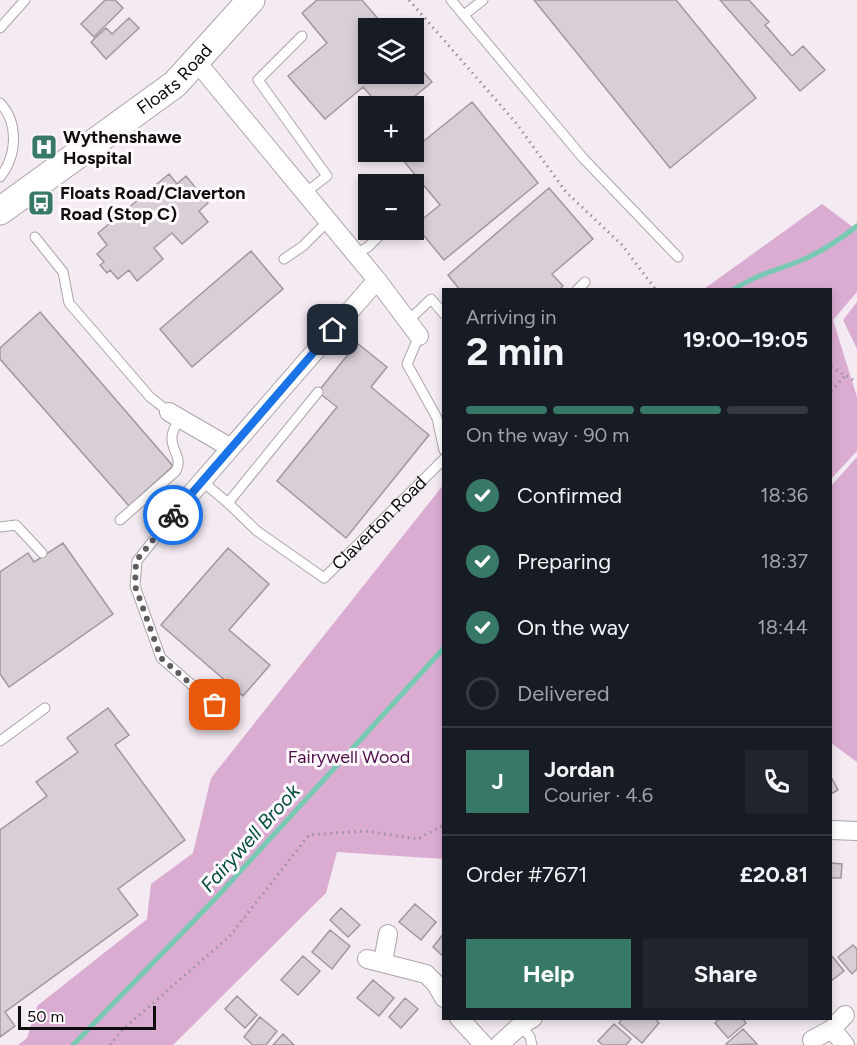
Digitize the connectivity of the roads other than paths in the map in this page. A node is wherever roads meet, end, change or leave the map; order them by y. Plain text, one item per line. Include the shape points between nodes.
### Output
1 (25, 0) edge
2 (251, 0) edge
3 (452, 0) edge
4 (483, 0) edge
5 (464, 15) junction
6 (0, 28) edge
7 (302, 36) dead end
8 (196, 61) junction
9 (0, 103) edge
10 (0, 177) edge
11 (305, 193) junction
12 (0, 211) edge
13 (328, 221) junction
14 (35, 237) dead end
15 (376, 240) edge
16 (355, 254) junction
17 (678, 257) dead end
18 (284, 259) dead end
19 (377, 280) junction
20 (585, 282) dead end
21 (578, 288) edge
22 (442, 312) edge
23 (408, 321) junction
24 (419, 336) joint
25 (318, 392) dead end
26 (175, 415) junction
27 (442, 441) edge
28 (231, 448) junction
29 (442, 461) edge
30 (202, 481) junction
31 (183, 503) joint
32 (228, 503) junction
33 (120, 520) dead end
34 (0, 526) edge
35 (42, 553) dead end
36 (215, 705) dead end
37 (45, 708) dead end
38 (0, 741) edge
39 (832, 830) edge
40 (857, 831) edge
41 (388, 934) dead end
42 (442, 994) edge
43 (845, 1015) dead end
44 (461, 1020) edge
45 (527, 1022) edge
46 (832, 1029) junction
47 (812, 1040) dead end
48 (484, 1045) edge
49 (499, 1045) edge
50 (532, 1045) edge
51 (845, 1045) edge

1 - 6 lane
2 - 8 street, Floats Road
3 - 5 lane
4 - 5 lane
5 - 17 lane via 583,158
7 - 11 lane via 258,80 327,176
8 - 11 street
8 - 12 street, Floats Road via 176,84
9 - 10 lane via 7,110 15,134 10,160
11 - 13 street
13 - 16 street
13 - 18 lane
14 - 26 lane via 63,272 69,303 150,397
15 - 16 lane
16 - 19 street
19 - 23 street
19 - 28 street
20 - 21 lane
22 - 23 lane via 431,299
23 - 24 street
24 - 27 lane via 407,364 437,418
25 - 32 lane
26 - 28 street
26 - 33 lane via 171,440 179,460 176,471
28 - 30 street
29 - 32 lane, Claverton Road via 324,578 256,531
30 - 31 street
30 - 32 lane
31 - 36 lane via 136,561 135,586 161,658
34 - 35 lane via 16,525
37 - 38 lane
39 - 40 street
41 - 42 street via 375,960 426,974
43 - 46 street
44 - 48 street
45 - 49 street
45 - 50 lane
46 - 47 street
46 - 51 street

